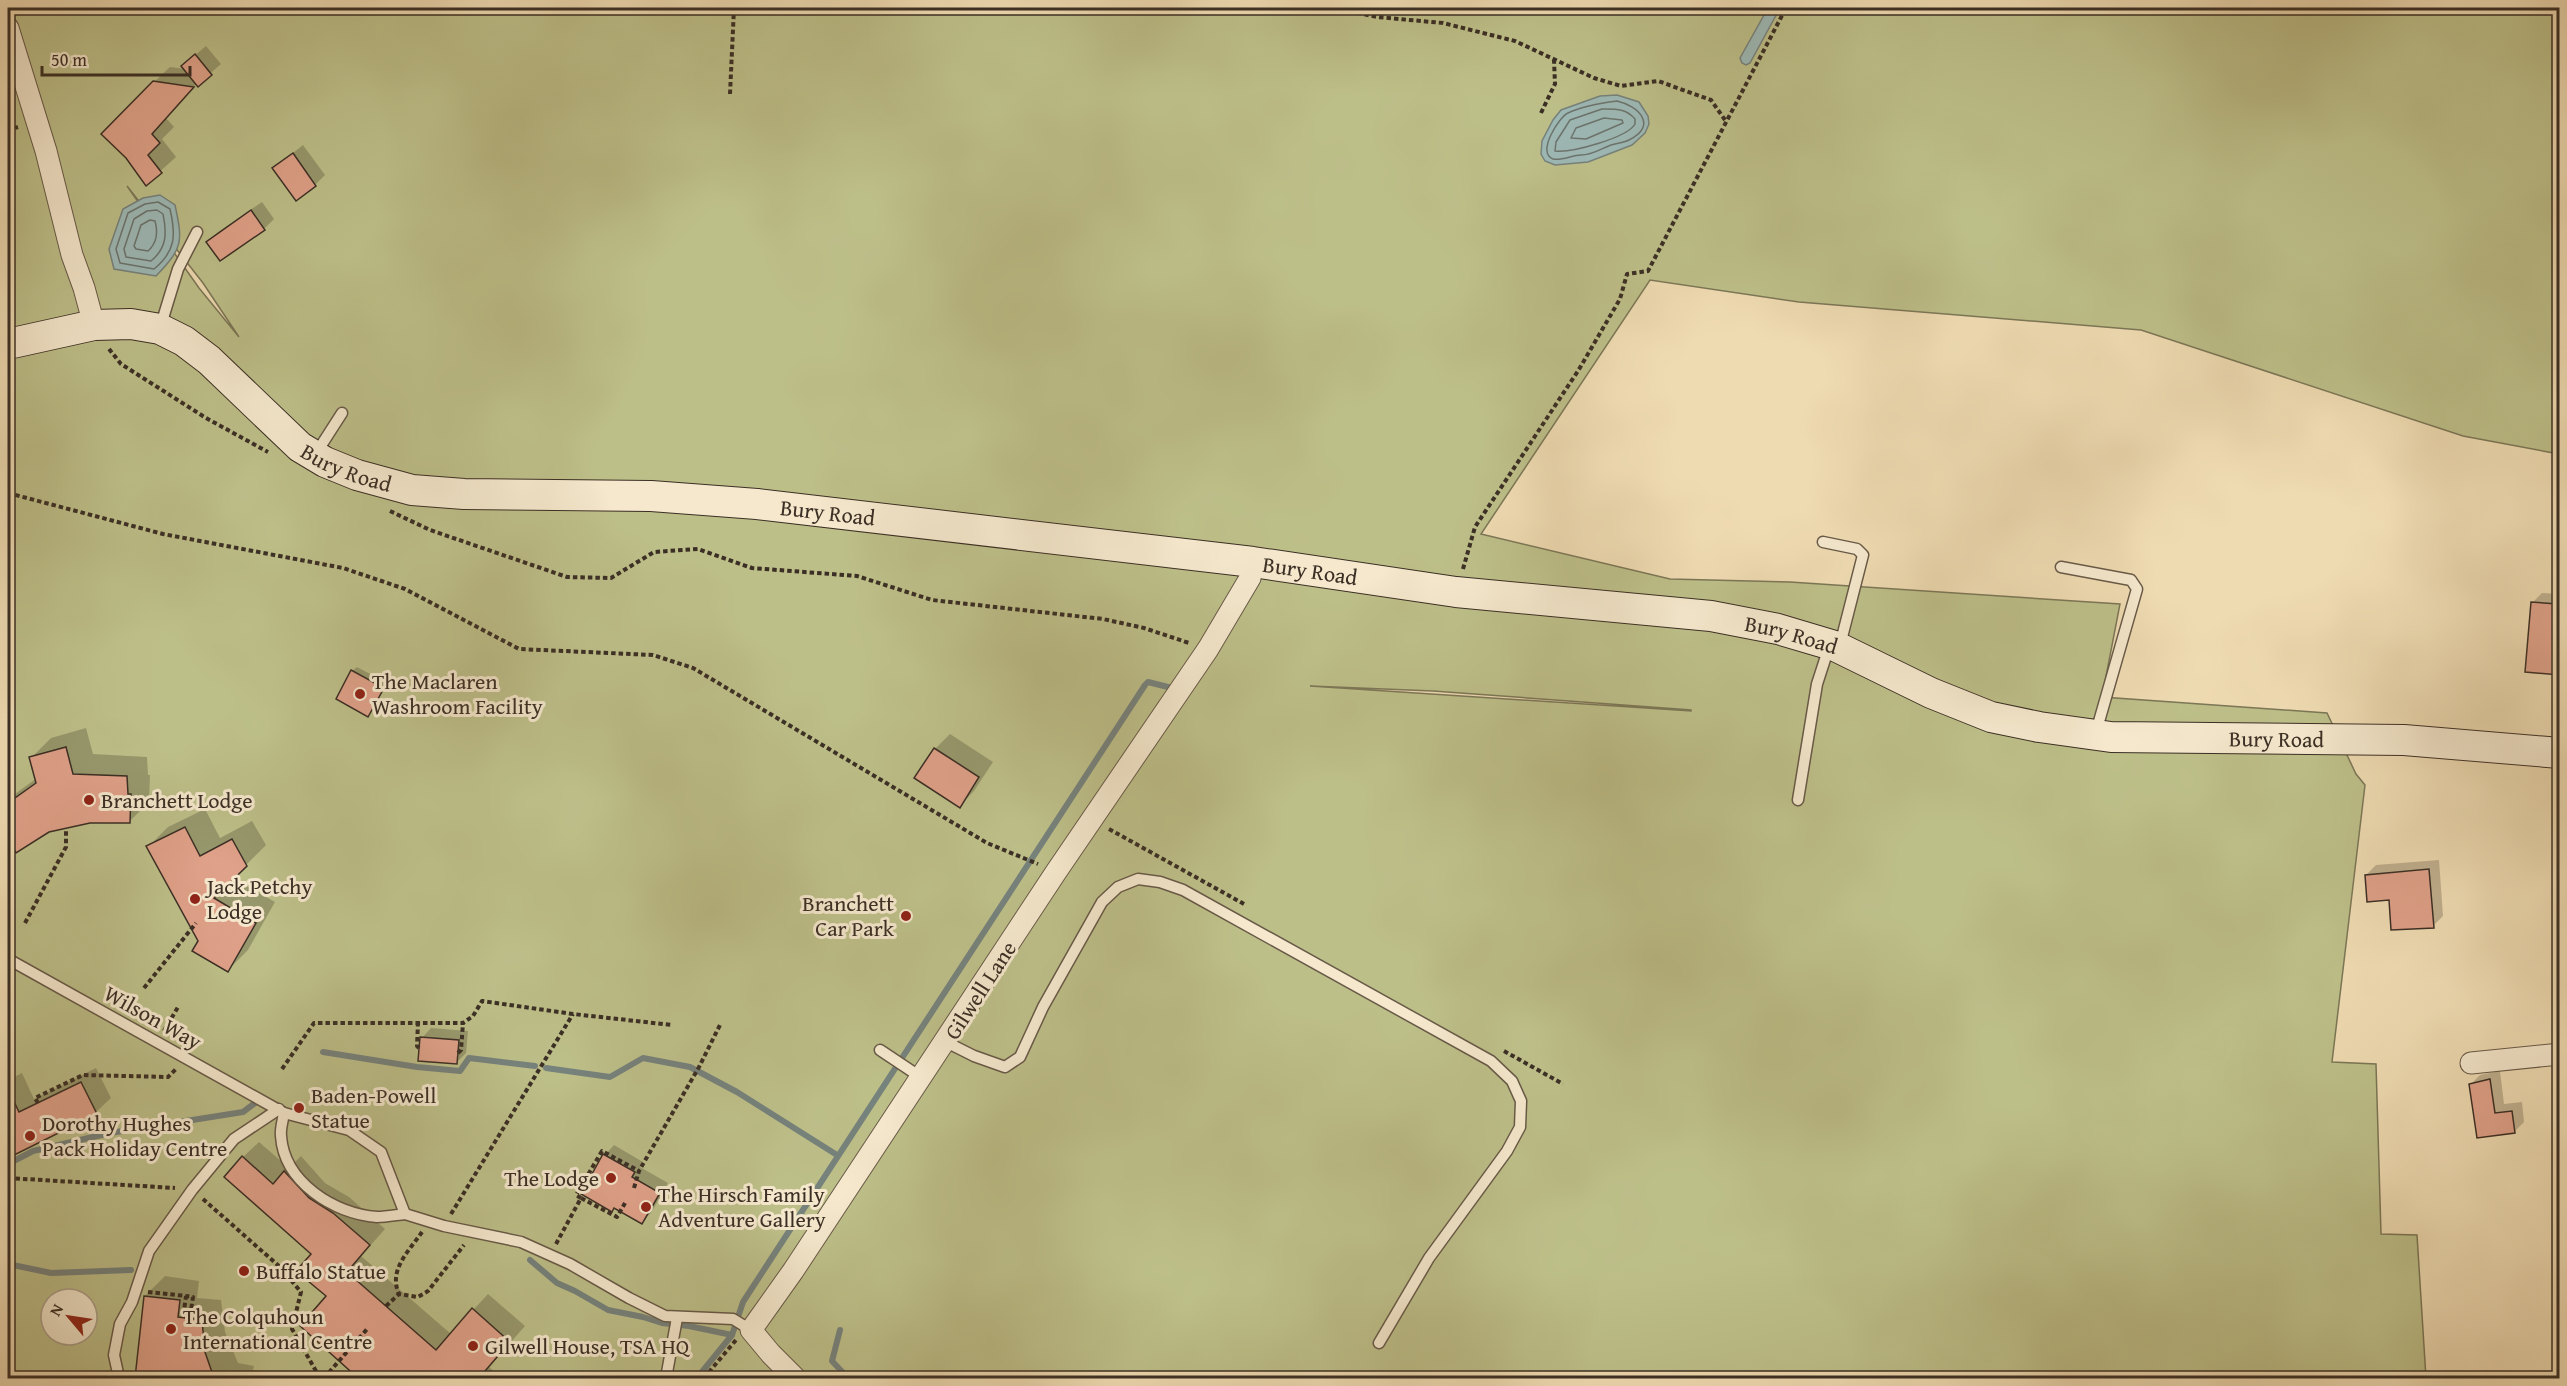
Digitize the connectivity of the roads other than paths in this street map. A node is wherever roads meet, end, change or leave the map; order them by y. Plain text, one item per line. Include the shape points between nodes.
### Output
1 (8, 28) edge
2 (197, 232) dead end
3 (94, 325) junction
4 (160, 329) junction
5 (8, 344) edge
6 (342, 413) dead end
7 (315, 456) junction
8 (1822, 542) dead end
9 (1253, 562) junction
10 (2061, 567) dead end
11 (1835, 646) junction
12 (2095, 735) junction
13 (2559, 753) edge
14 (1798, 800) dead end
15 (8, 959) edge
16 (946, 1042) junction
17 (880, 1050) dead end
18 (2559, 1054) edge
19 (2470, 1063) dead end
20 (922, 1078) junction
21 (282, 1111) junction
22 (405, 1214) junction
23 (677, 1324) junction
24 (751, 1330) junction
25 (1379, 1343) dead end
26 (119, 1378) edge
27 (666, 1378) edge
28 (795, 1378) edge

1 - 3 street
2 - 4 lane via 178,269
3 - 4 street, Bury Road via 131,324
3 - 5 street, Bury Road
4 - 7 street, Bury Road via 209,360 281,431
6 - 7 lane
7 - 9 street, Bury Road via 389,485 435,493 651,496 757,504
8 - 11 lane via 1857,549 1863,555
9 - 11 street, Bury Road via 1456,592 1711,616 1778,629
9 - 16 street, Gilwell Lane via 1250,578 1208,649
10 - 12 lane via 2131,580 2137,589
11 - 12 street, Bury Road via 1931,693 1991,717
11 - 14 lane via 1817,684
12 - 13 street, Bury Road via 2404,740
15 - 21 lane, Wilson Way
16 - 20 street, Gilwell Lane
16 - 25 lane via 1005,1067 1020,1057 1043,1007 1102,902 1118,887 1138,879 1183,890 1491,1061 1512,1081 1521,1101 1520,1127 1507,1151 1429,1258
17 - 20 lane
18 - 19 street
20 - 24 street, Gilwell Lane
21 - 22 lane, Wilson Way via 349,1130 381,1152
21 - 22 lane via 280,1135 287,1161 302,1184 327,1201 353,1211 377,1217
21 - 26 lane via 234,1139 149,1251 136,1292 120,1324 114,1355
22 - 23 lane via 521,1242 570,1264
23 - 24 lane via 733,1319
23 - 27 lane
24 - 28 street

